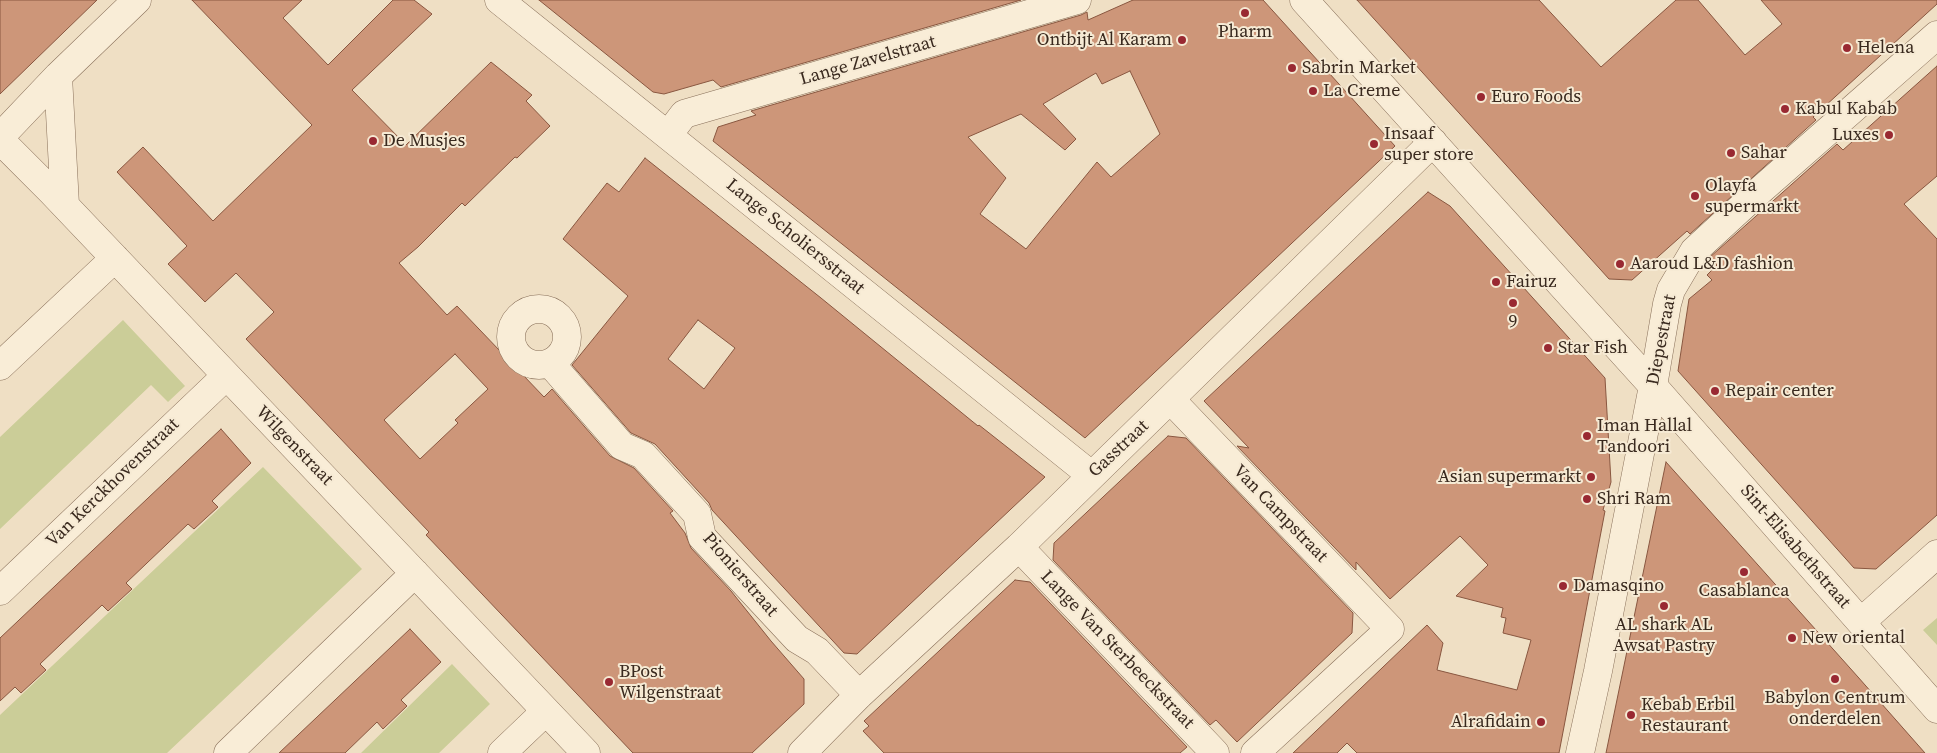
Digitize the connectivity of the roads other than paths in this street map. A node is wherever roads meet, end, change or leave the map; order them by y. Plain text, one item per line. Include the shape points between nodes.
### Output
1 (138, 0) edge
2 (499, 0) edge
3 (1077, 0) edge
4 (1304, 0) edge
5 (1937, 35) edge
6 (58, 76) junction
7 (668, 135) junction
8 (0, 138) edge
9 (1433, 142) junction
10 (65, 205) junction
11 (115, 258) junction
12 (550, 363) dead end
13 (0, 366) edge
14 (226, 376) junction
15 (1653, 386) junction
16 (1171, 400) junction
17 (1091, 475) junction
18 (1019, 547) junction
19 (1937, 554) edge
20 (415, 573) junction
21 (0, 591) edge
22 (1861, 622) junction
23 (859, 696) junction
24 (1937, 709) edge
25 (546, 711) junction
26 (228, 753) edge
27 (502, 753) edge
28 (586, 753) edge
29 (802, 753) edge
30 (1215, 753) edge
31 (1255, 753) edge
32 (1580, 753) edge

1 - 6 street, Wilgenstraat
2 - 7 street, Lange Scholiersstraat
3 - 7 street, Lange Zavelstraat via 684,114
4 - 9 street, Sint-Elisabethstraat
5 - 15 street, Diepestraat via 1694,251 1671,290
6 - 8 street, Wilgenstraat
6 - 10 street
7 - 17 street, Lange Scholiersstraat
8 - 10 street, Wilgenstraat
9 - 15 street, Sint-Elisabethstraat
9 - 16 street, Gasstraat
10 - 11 street, Wilgenstraat
11 - 13 street
11 - 14 street, Wilgenstraat
12 - 23 street, Pionierstraat via 622,446 643,455 697,514 702,537 776,617 797,639 817,651
14 - 20 street, Wilgenstraat
14 - 21 street, Van Kerckhovenstraat
15 - 22 street, Sint-Elisabethstraat
15 - 32 street, Diepestraat
16 - 17 street, Gasstraat
16 - 31 street, Van Campstraat via 1390,629
17 - 18 street, Gasstraat
18 - 23 street, Gasstraat
18 - 30 street, Lange Van Sterbeeckstraat
19 - 22 street
20 - 25 street, Wilgenstraat
20 - 26 street
22 - 24 street, Sint-Elisabethstraat
23 - 29 street, Gasstraat
25 - 27 street
25 - 28 street, Wilgenstraat

